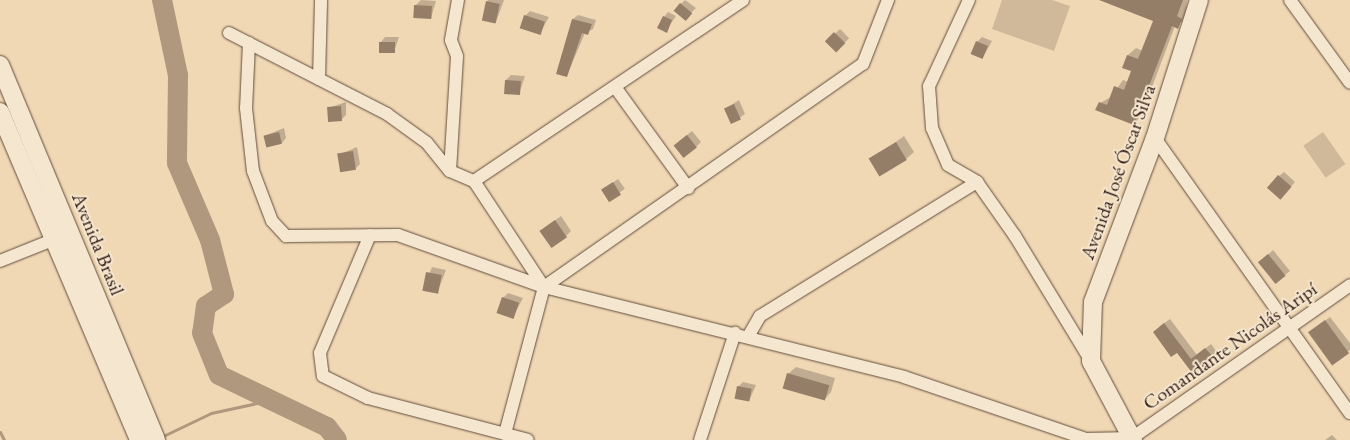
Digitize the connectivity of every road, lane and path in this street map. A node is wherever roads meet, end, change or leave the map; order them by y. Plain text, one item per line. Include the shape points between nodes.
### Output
1 (320, 0) edge
2 (458, 0) edge
3 (743, 0) edge
4 (888, 0) edge
5 (969, 0) edge
6 (1199, 0) edge
7 (1290, 0) edge
8 (230, 33) dead end
9 (249, 43) junction
10 (0, 65) edge
11 (1346, 67) edge
12 (319, 79) junction
13 (1350, 83) edge
14 (615, 87) junction
15 (0, 112) edge
16 (1155, 138) junction
17 (450, 171) junction
18 (474, 181) junction
19 (977, 182) junction
20 (688, 188) junction
21 (70, 232) junction
22 (370, 234) junction
23 (54, 239) junction
24 (0, 261) edge
25 (1350, 285) edge
26 (544, 287) junction
27 (1289, 325) junction
28 (736, 333) junction
29 (749, 335) junction
30 (1090, 361) junction
31 (1350, 413) edge
32 (505, 434) junction
33 (147, 438) edge
34 (1131, 439) edge
35 (528, 440) edge
36 (700, 440) edge

1 - 12 street
2 - 17 street via 451,40 457,56
3 - 14 street
4 - 20 street via 862,64
5 - 19 street via 929,86 928,108 948,165
6 - 16 main road, Avenida José Óscar Silva
7 - 11 street
8 - 9 street
9 - 12 street
9 - 22 street via 246,108 253,172 272,221 286,236
10 - 21 main road, Avenida Brasil
11 - 13 street
12 - 17 street via 387,114 427,143
14 - 18 street
14 - 20 street
15 - 23 main road, Avenida Brasil
16 - 27 street
16 - 30 main road, Avenida José Óscar Silva via 1092,302
17 - 18 street
18 - 26 street
19 - 29 street via 760,316
19 - 30 street
20 - 26 street
21 - 23 street
21 - 33 main road, Avenida Brasil
22 - 26 street via 398,235
22 - 32 street via 320,353 323,376 368,398
23 - 24 street
23 - 33 main road, Avenida Brasil
25 - 27 street, Comandante Nicolás Aripí
26 - 28 street
26 - 32 street
27 - 31 street
27 - 34 street, Comandante Nicolás Aripí
28 - 29 street
28 - 36 street
29 - 34 street via 904,377 1086,439
30 - 34 main road
32 - 35 street

